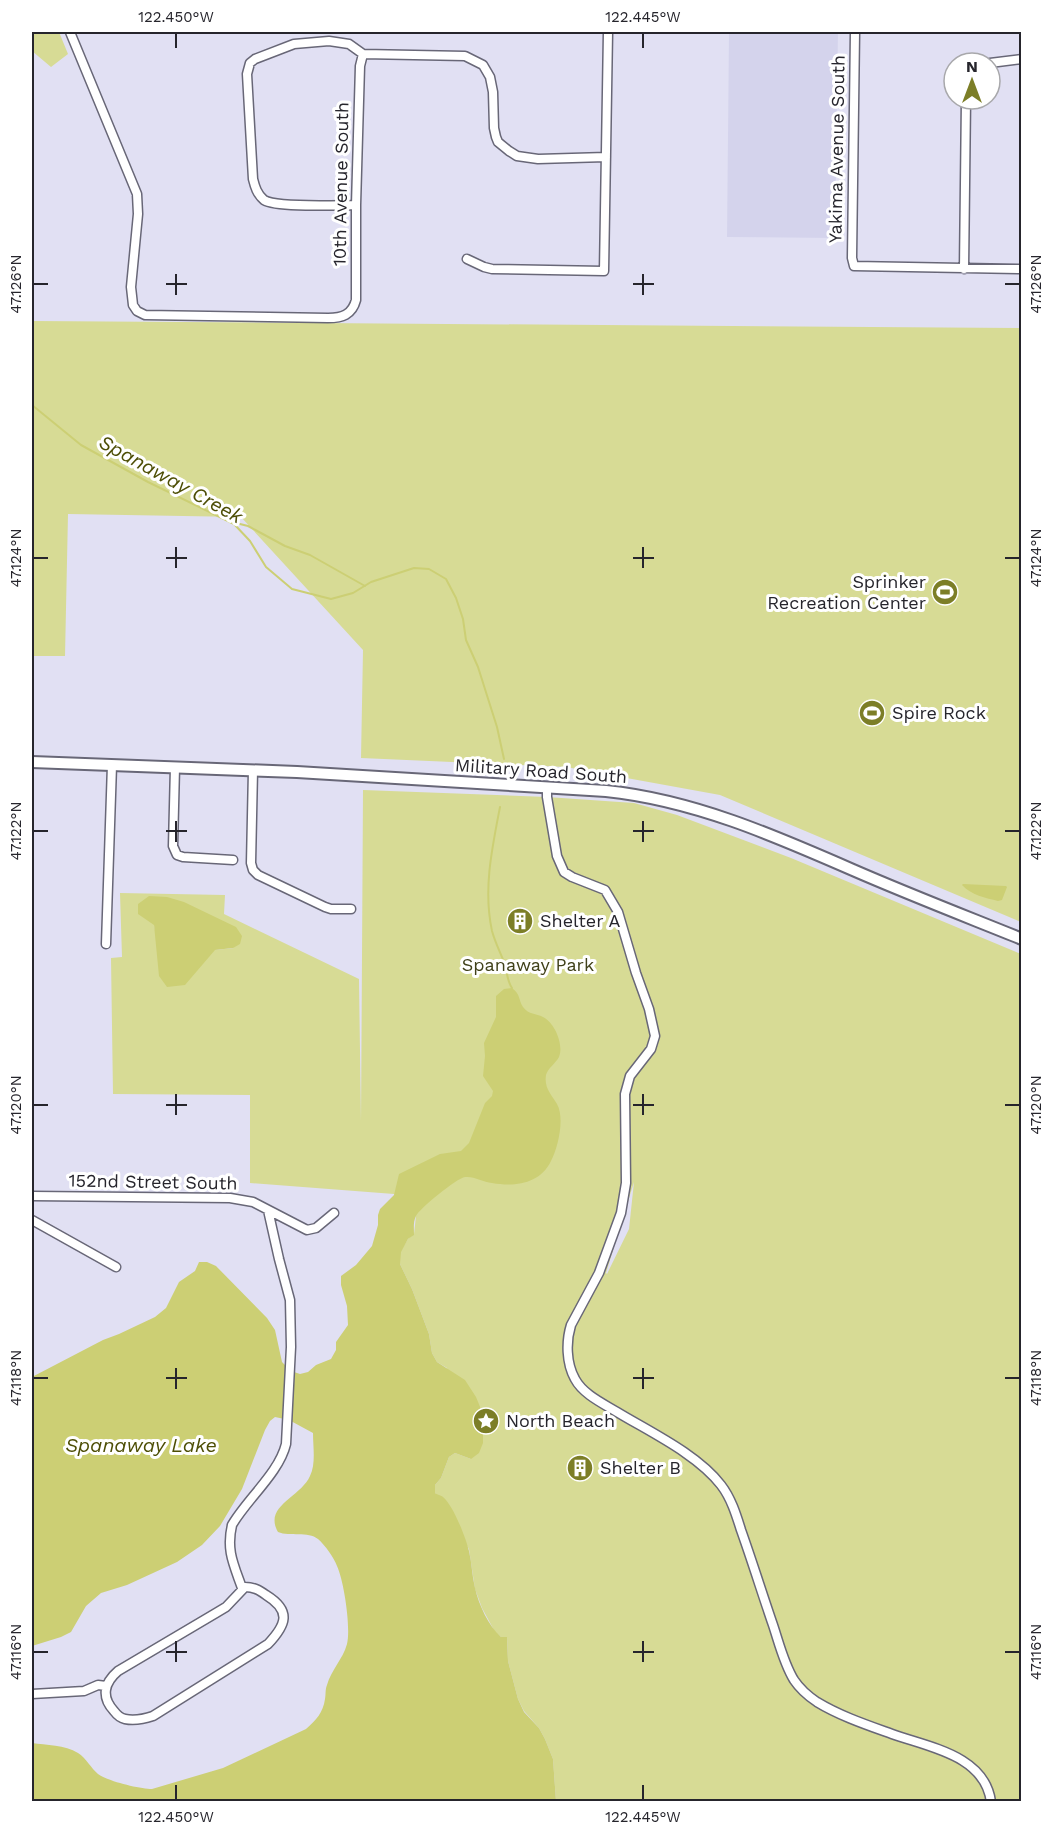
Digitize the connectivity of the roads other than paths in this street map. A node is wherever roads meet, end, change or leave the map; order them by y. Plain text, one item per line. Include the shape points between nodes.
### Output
1 (70, 32) edge
2 (608, 32) edge
3 (855, 32) edge
4 (363, 54) junction
5 (1022, 59) edge
6 (1002, 62) edge
7 (966, 111) edge
8 (606, 157) junction
9 (356, 206) junction
10 (467, 259) dead end
11 (964, 269) junction
12 (1022, 269) edge
13 (32, 762) edge
14 (112, 765) junction
15 (175, 767) junction
16 (253, 770) junction
17 (547, 788) junction
18 (233, 860) dead end
19 (351, 909) dead end
20 (1022, 939) edge
21 (106, 944) dead end
22 (32, 1196) edge
23 (268, 1210) junction
24 (334, 1213) dead end
25 (32, 1220) edge
26 (116, 1267) dead end
27 (242, 1588) junction
28 (106, 1686) junction
29 (32, 1694) edge
30 (991, 1802) edge

1 - 9 street, 10th Avenue South via 137,194 131,287 137,311 145,315 238,318 342,317 356,300
2 - 8 street
3 - 11 street, Yakima Avenue South via 854,266
4 - 8 street via 471,58 483,65 490,77 496,136 509,152 537,159
4 - 9 street, 10th Avenue South
4 - 9 street via 337,41 305,42 255,58 248,74 253,179 260,195 279,204
5 - 6 street
7 - 11 street
8 - 10 street via 604,271 492,269
11 - 12 street
13 - 14 main road, Military Road South
14 - 15 main road, Military Road South
14 - 21 street
15 - 16 main road, Military Road South
15 - 18 street via 172,846 177,855
16 - 17 main road, Military Road South
16 - 19 street via 253,870 325,907
17 - 20 main road, Military Road South via 624,793 693,807
17 - 30 street via 559,862 567,875 605,891 612,900 655,1036 651,1049 630,1076 625,1094 627,1183 621,1213 598,1273 569,1332 568,1353 574,1378 590,1396 702,1466 722,1486 734,1510 788,1667 806,1694 841,1714 959,1759 982,1778
22 - 23 street, 152nd Street South via 230,1198 253,1202
23 - 24 street, 152nd Street South via 307,1230 316,1228
23 - 27 street via 290,1300 286,1444 282,1456 232,1525 230,1554
25 - 26 street
27 - 28 street via 226,1607 118,1671
27 - 28 street via 256,1588 277,1601 283,1610 281,1628 268,1644 143,1719 125,1719 115,1713 106,1701
28 - 29 street

